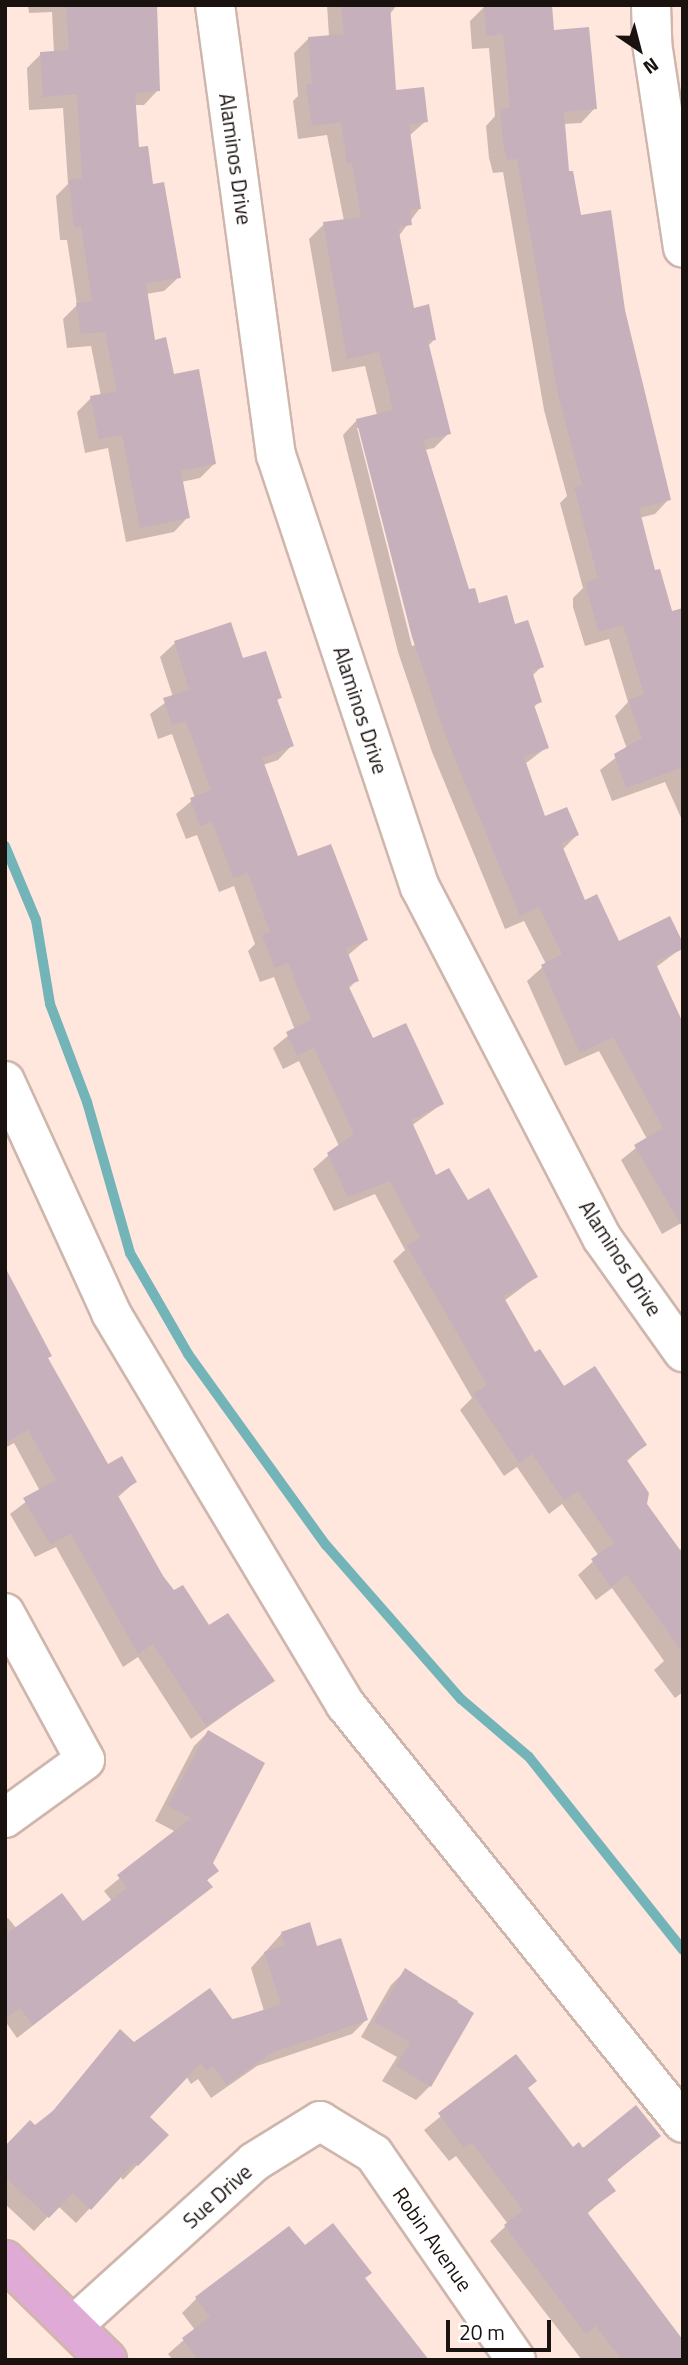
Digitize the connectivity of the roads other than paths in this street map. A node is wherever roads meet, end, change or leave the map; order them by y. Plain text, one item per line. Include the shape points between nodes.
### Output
1 (215, 5) edge
2 (651, 5) edge
3 (683, 248) edge
4 (5, 1081) edge
5 (683, 1352) edge
6 (5, 1612) edge
7 (5, 1818) edge
8 (683, 2123) edge
9 (374, 2154) joint
10 (5, 2260) edge
11 (75, 2325) junction
12 (107, 2360) edge
13 (516, 2360) edge

1 - 5 street, Alaminos Drive via 276,454 420,887 602,1238
2 - 3 street via 652,43
4 - 8 street via 111,1313 345,1704 475,1871
6 - 7 street via 85,1760
9 - 11 street, Sue Drive via 320,2121 254,2162
9 - 13 street, Robin Avenue
10 - 11 main road
11 - 12 main road

